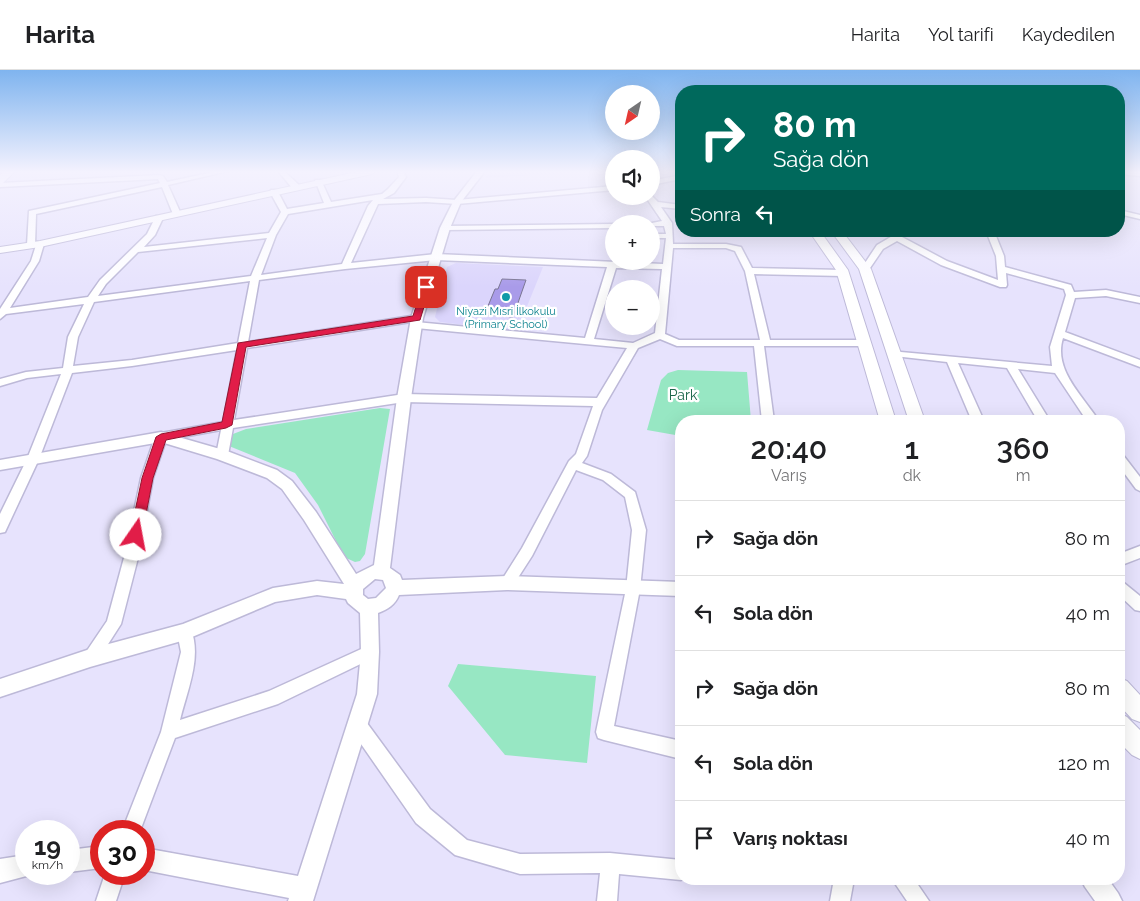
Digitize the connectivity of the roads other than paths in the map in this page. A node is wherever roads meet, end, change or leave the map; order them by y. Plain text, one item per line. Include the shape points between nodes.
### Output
1 (44, 210) edge
2 (175, 210) edge
3 (196, 210) edge
4 (298, 210) edge
5 (370, 210) edge
6 (453, 210) edge
7 (659, 210) edge
8 (284, 212) joint
9 (1125, 213) edge
10 (177, 214) junction
11 (1140, 217) edge
12 (159, 218) junction
13 (660, 223) edge
14 (668, 223) junction
15 (605, 226) edge
16 (445, 228) junction
17 (272, 235) junction
18 (818, 237) edge
19 (841, 237) edge
20 (992, 237) edge
21 (660, 238) edge
22 (898, 238) joint
23 (670, 241) junction
24 (36, 244) junction
25 (0, 250) edge
26 (136, 250) junction
27 (436, 257) junction
28 (605, 264) edge
29 (345, 266) junction
30 (660, 267) edge
31 (667, 267) junction
32 (865, 269) junction
33 (1002, 269) junction
34 (616, 270) edge
35 (749, 271) junction
36 (843, 274) junction
37 (255, 278) junction
38 (1071, 295) junction
39 (91, 300) junction
40 (1140, 300) edge
41 (1, 313) edge
42 (416, 321) junction
43 (1060, 333) junction
44 (660, 335) junction
45 (588, 343) junction
46 (762, 343) junction
47 (864, 344) junction
48 (241, 345) junction
49 (634, 346) junction
50 (894, 354) junction
51 (951, 359) junction
52 (1140, 364) edge
53 (1010, 365) junction
54 (1058, 370) junction
55 (67, 372) junction
56 (0, 384) edge
57 (404, 398) junction
58 (600, 402) junction
59 (768, 415) edge
60 (886, 415) edge
61 (915, 415) edge
62 (975, 415) edge
63 (1040, 415) edge
64 (1089, 415) edge
65 (226, 425) junction
66 (161, 437) junction
67 (222, 455) junction
68 (33, 459) junction
69 (573, 464) junction
70 (0, 465) edge
71 (1125, 466) edge
72 (1140, 486) edge
73 (0, 528) edge
74 (1140, 552) edge
75 (1125, 558) edge
76 (381, 572) junction
77 (507, 583) junction
78 (395, 588) junction
79 (632, 589) junction
80 (675, 589) edge
81 (354, 590) junction
82 (1125, 591) edge
83 (1140, 605) edge
84 (369, 607) junction
85 (185, 632) junction
86 (370, 652) junction
87 (90, 658) junction
88 (0, 688) edge
89 (1125, 695) edge
90 (1140, 710) edge
91 (358, 725) junction
92 (169, 732) junction
93 (675, 749) edge
94 (135, 820) edge
95 (155, 861) edge
96 (610, 864) junction
97 (15, 868) edge
98 (675, 869) edge
99 (0, 871) edge
100 (111, 885) edge
101 (843, 885) edge
102 (907, 885) edge
103 (1098, 885) edge
104 (303, 895) edge
105 (106, 901) edge
106 (606, 901) edge
107 (840, 901) edge
108 (919, 901) edge
109 (1110, 901) edge

1 - 24 street via 32,213
2 - 10 street
3 - 10 main road
4 - 8 street
5 - 29 street
6 - 16 street
7 - 14 street
8 - 17 street
9 - 11 street
10 - 12 main road
12 - 24 main road
12 - 26 street via 151,235
13 - 14 street
14 - 23 street
15 - 16 street
16 - 27 street
17 - 26 street
17 - 37 street
18 - 36 main road
19 - 32 main road
20 - 33 street
21 - 23 street
22 - 32 street via 880,247
22 - 33 street via 944,263 1003,285
23 - 31 street
23 - 35 street via 734,247
24 - 25 main road
24 - 41 street via 35,262
26 - 39 street via 103,282
27 - 28 street
27 - 29 street
27 - 42 street
29 - 37 street
30 - 31 street
31 - 44 street
32 - 50 main road
33 - 38 street via 1068,287
34 - 45 street
35 - 36 street
35 - 46 street
36 - 47 main road
37 - 39 street
37 - 48 street
38 - 40 street via 1106,293
38 - 43 street
39 - 41 street
39 - 55 street via 73,337
42 - 45 street
42 - 48 street
42 - 57 street
43 - 52 street
43 - 54 street via 1054,347
44 - 46 street via 677,343
44 - 49 street
45 - 49 street
46 - 47 street
46 - 59 street
47 - 60 main road
48 - 55 street
48 - 65 street
49 - 58 street
50 - 51 street
50 - 61 main road
51 - 53 street
51 - 62 street
53 - 54 street
53 - 63 street
54 - 64 street
55 - 56 street via 26,375
55 - 68 street
57 - 58 street
57 - 65 street
57 - 76 street
58 - 69 street via 581,456
65 - 66 street
65 - 67 street
66 - 67 street
66 - 68 street
66 - 87 street via 148,478 114,624
67 - 81 street via 272,474 287,485 310,516
68 - 70 street
68 - 73 street
69 - 77 street
69 - 79 street via 607,477 631,495 639,530
71 - 72 street
74 - 75 street
76 - 78 street via 392,577
76 - 81 street via 368,574
77 - 78 street
77 - 79 street
78 - 84 street via 390,599
79 - 80 street
79 - 93 street via 604,732
81 - 84 street via 358,603
81 - 85 street via 317,588 273,595
82 - 83 street
84 - 86 street
85 - 87 street
85 - 92 street via 189,652
86 - 91 street via 367,694
86 - 92 street via 272,698
87 - 88 street
89 - 90 main road
91 - 96 street via 423,816 462,848 520,864
91 - 104 street
92 - 94 street
95 - 104 street
96 - 98 street
96 - 106 street
97 - 99 street
100 - 105 street
101 - 107 street
102 - 108 street
103 - 109 street

